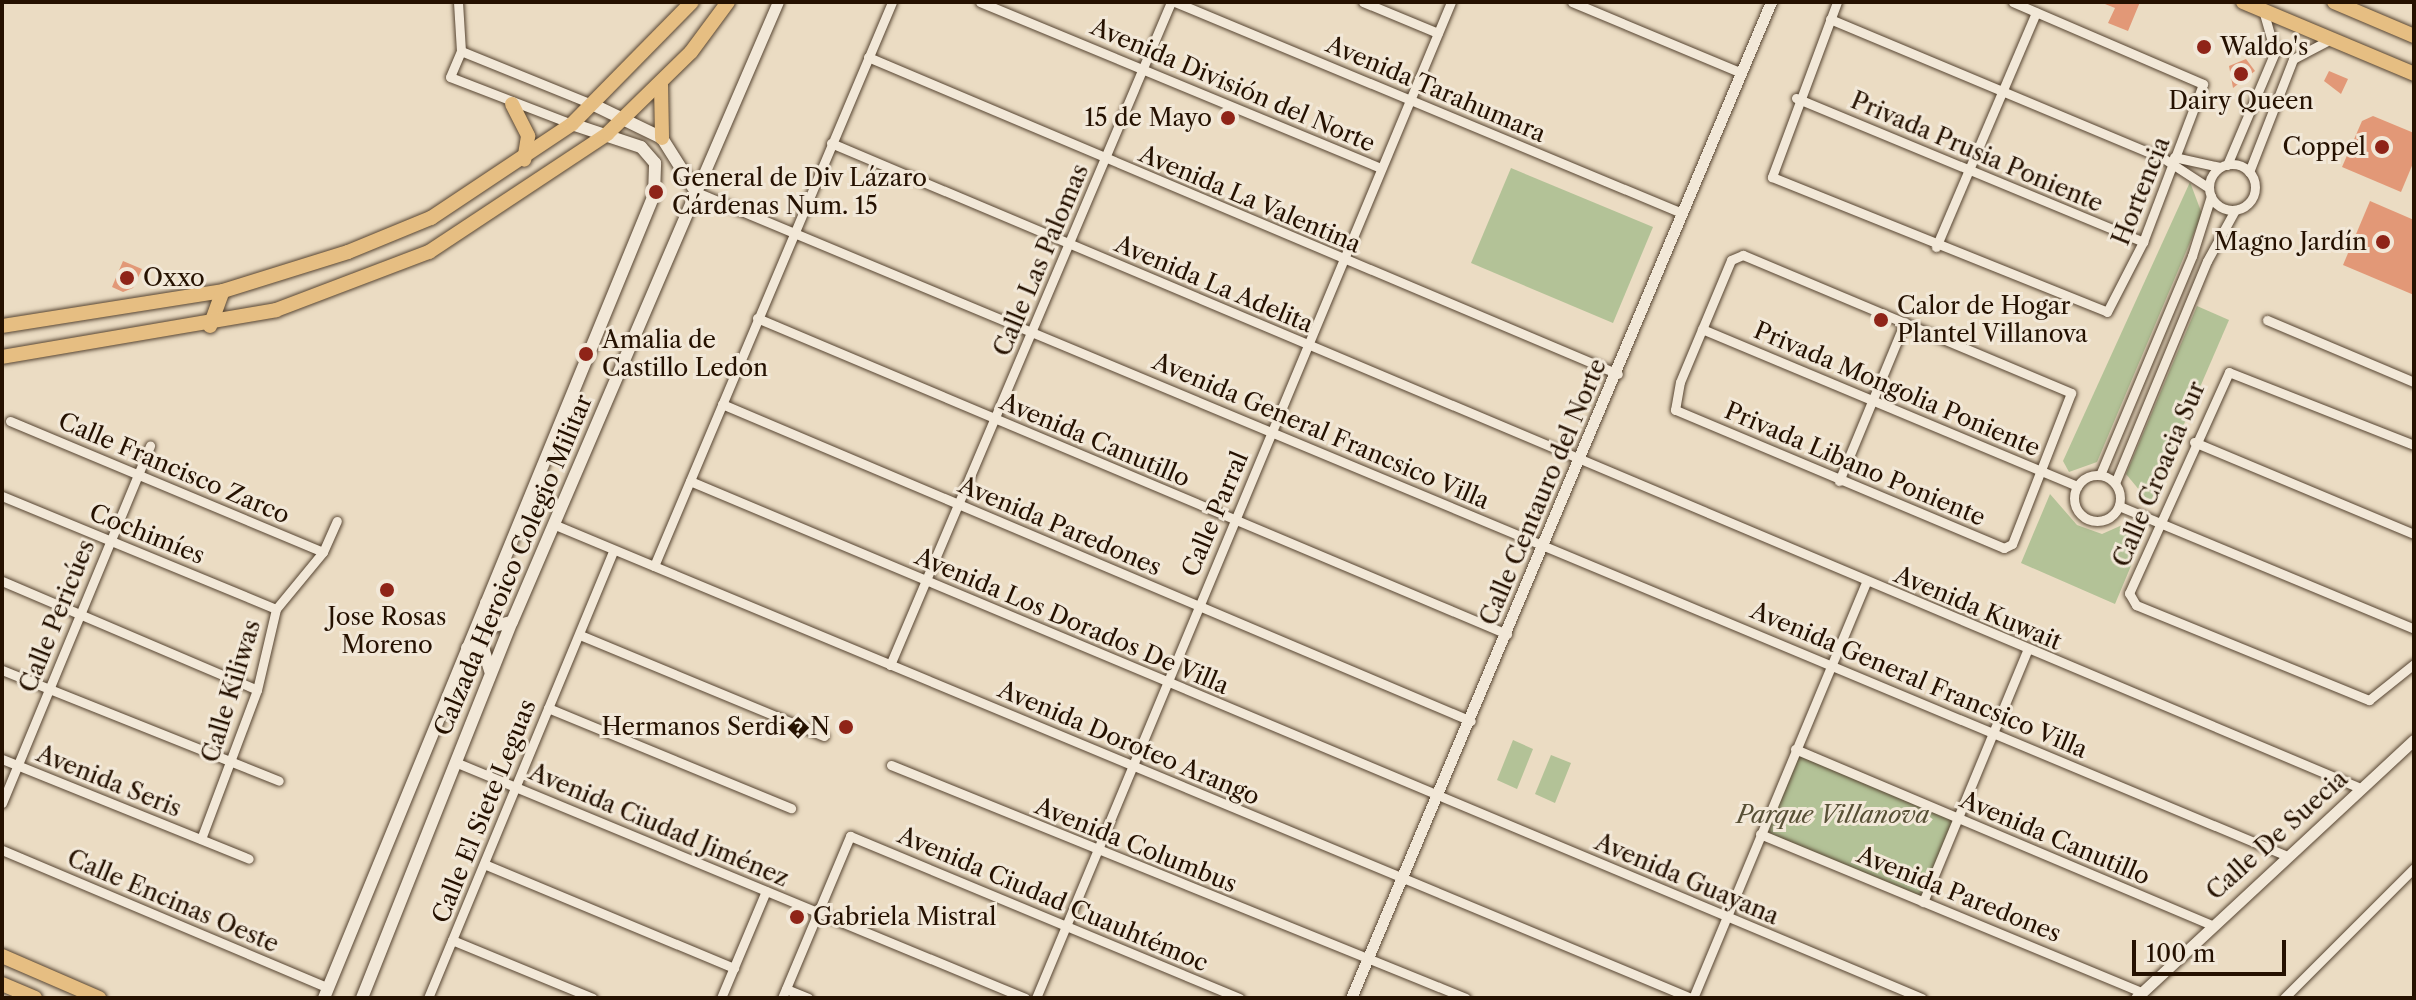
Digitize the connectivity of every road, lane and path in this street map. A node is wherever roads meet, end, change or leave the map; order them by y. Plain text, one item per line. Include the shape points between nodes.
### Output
1 (458, 2) edge
2 (692, 2) edge
3 (728, 2) edge
4 (778, 2) edge
5 (892, 2) edge
6 (980, 2) edge
7 (1173, 2) edge
8 (1363, 2) edge
9 (1451, 2) edge
10 (1572, 2) edge
11 (1771, 2) edge
12 (1837, 2) edge
13 (2013, 2) edge
14 (2243, 2) edge
15 (2334, 2) edge
16 (2263, 10) junction
17 (2036, 12) junction
18 (1830, 19) junction
19 (1438, 33) junction
20 (2414, 36) edge
21 (2331, 39) junction
22 (461, 51) junction
23 (868, 57) junction
24 (1143, 70) junction
25 (1742, 73) junction
26 (2414, 74) edge
27 (661, 84) junction
28 (2002, 91) junction
29 (1796, 98) junction
30 (1410, 100) junction
31 (512, 104) junction
32 (594, 105) junction
33 (626, 118) junction
34 (572, 124) junction
35 (607, 134) junction
36 (662, 138) junction
37 (831, 143) junction
38 (2177, 157) junction
39 (2163, 158) junction
40 (1105, 159) junction
41 (524, 160) junction
42 (2224, 166) junction
43 (2173, 167) junction
44 (1381, 168) junction
45 (1968, 170) junction
46 (2249, 172) junction
47 (696, 192) junction
48 (2210, 192) junction
49 (2235, 210) junction
50 (1682, 213) junction
51 (794, 231) junction
52 (2143, 242) junction
53 (1071, 245) junction
54 (1936, 247) junction
55 (1343, 260) junction
56 (223, 291) junction
57 (757, 318) junction
58 (2267, 320) dead end
59 (1905, 322) junction
60 (2, 326) edge
61 (210, 326) junction
62 (2163, 327) junction
63 (1702, 329) junction
64 (1033, 332) junction
65 (2176, 333) junction
66 (1307, 345) junction
67 (2, 357) edge
68 (1618, 374) junction
69 (2414, 381) edge
70 (1873, 401) junction
71 (722, 404) junction
72 (995, 419) junction
73 (10, 421) dead end
74 (1270, 432) junction
75 (2194, 442) junction
76 (150, 445) dead end
77 (2414, 445) edge
78 (1581, 462) junction
79 (2042, 472) junction
80 (138, 473) junction
81 (2100, 475) junction
82 (690, 481) junction
83 (1839, 481) junction
84 (2115, 483) junction
85 (2077, 486) junction
86 (2, 496) edge
87 (960, 505) junction
88 (2119, 506) junction
89 (1234, 520) junction
90 (337, 521) dead end
91 (2159, 522) junction
92 (553, 524) junction
93 (2414, 534) edge
94 (110, 540) junction
95 (1544, 545) junction
96 (614, 550) junction
97 (323, 552) junction
98 (654, 566) junction
99 (2, 581) edge
100 (926, 581) junction
101 (1866, 582) junction
102 (487, 600) junction
103 (1198, 606) junction
104 (276, 609) junction
105 (80, 614) junction
106 (512, 622) junction
107 (2414, 629) edge
108 (1507, 634) junction
109 (580, 635) junction
110 (467, 648) junction
111 (2027, 651) junction
112 (2414, 664) edge
113 (890, 665) junction
114 (1831, 666) junction
115 (2, 670) edge
116 (489, 678) junction
117 (1165, 682) junction
118 (49, 689) junction
119 (257, 690) junction
120 (548, 708) junction
121 (1471, 721) junction
122 (1993, 733) junction
123 (824, 736) dead end
124 (2414, 740) edge
125 (1795, 749) junction
126 (2, 759) edge
127 (232, 760) junction
128 (455, 762) junction
129 (1132, 764) junction
130 (891, 765) dead end
131 (17, 766) junction
132 (279, 781) dead end
133 (516, 787) junction
134 (2360, 788) junction
135 (1438, 796) junction
136 (2, 803) edge
137 (791, 808) dead end
138 (1958, 818) junction
139 (1760, 834) junction
140 (201, 839) junction
141 (2, 850) edge
142 (1095, 850) junction
143 (2285, 855) junction
144 (249, 859) dead end
145 (484, 864) junction
146 (2414, 868) edge
147 (1402, 879) junction
148 (766, 891) junction
149 (1923, 902) junction
150 (818, 912) junction
151 (1726, 917) junction
152 (2211, 925) junction
153 (1066, 926) junction
154 (452, 940) junction
155 (2, 956) edge
156 (1367, 961) junction
157 (734, 968) junction
158 (2, 984) edge
159 (326, 993) edge
160 (784, 993) edge
161 (2139, 995) edge
162 (35, 998) edge
163 (99, 998) edge
164 (362, 998) edge
165 (428, 998) edge
166 (593, 998) edge
167 (721, 998) edge
168 (808, 998) edge
169 (1025, 998) edge
170 (1036, 998) edge
171 (1240, 998) edge
172 (1351, 998) edge
173 (1466, 998) edge
174 (1692, 998) edge
175 (1922, 998) edge
176 (2284, 998) edge

1 - 22 street
2 - 32 main road
3 - 27 main road
4 - 47 street
5 - 23 street
6 - 24 street, Avenida División del Norte
7 - 24 street, Calle Las Palomas
7 - 30 street, Avenida Tarahumara
8 - 19 street
9 - 19 street, Calle Parral
10 - 25 street
11 - 25 street, Calle Centauro del Norte
12 - 18 street
13 - 17 street
14 - 16 main road
15 - 20 main road
16 - 21 main road
16 - 42 street via 2275,52
17 - 28 street
17 - 38 street, Hortencia via 2196,79 2203,93
18 - 28 street
18 - 29 street
19 - 30 street, Calle Parral
21 - 26 main road
21 - 46 street via 2293,59
22 - 31 street via 450,77
22 - 32 street
23 - 37 street
23 - 40 street, Avenida La Valentina
24 - 40 street, Calle Las Palomas
24 - 44 street, Avenida División del Norte
25 - 50 street, Calle Centauro del Norte
27 - 33 main road
27 - 36 main road
28 - 39 street
28 - 45 street
29 - 45 street, Privada Prusia Poniente
29 - 54 street via 1771,169 1781,182
30 - 44 street, Calle Parral
30 - 50 street, Avenida Tarahumara
31 - 34 street
31 - 41 main road via 526,125
32 - 33 main road
32 - 34 main road
33 - 35 main road
33 - 36 main road
34 - 35 main road, Calzada Heroico Colegio Militar
34 - 41 main road
35 - 61 main road via 429,252 330,293
35 - 102 main road, Calzada Heroico Colegio Militar via 649,154 656,185
36 - 47 main road
37 - 51 street
37 - 53 street, Avenida La Adelita
38 - 39 street
38 - 42 street
38 - 43 street, Hortencia
39 - 43 street
40 - 53 street, Calle Las Palomas
40 - 55 street, Avenida La Valentina
41 - 56 main road via 431,218 348,252
42 - 46 street
42 - 48 street
43 - 48 street
43 - 52 street, Hortencia
44 - 55 street, Calle Parral
45 - 52 street, Privada Prusia Poniente
45 - 54 street
46 - 49 street via 2253,195
47 - 51 street, Avenida General Francsico Villa
47 - 92 main road, Calzada Heroico Colegio Militar
48 - 49 street
48 - 62 street
49 - 65 street
50 - 68 street, Calle Centauro del Norte
51 - 57 street
51 - 64 street, Avenida General Francsico Villa
52 - 54 street, Hortencia via 2116,304 2096,311
53 - 64 street, Calle Las Palomas
53 - 66 street, Avenida La Adelita
55 - 66 street, Calle Parral
55 - 68 street, Avenida La Valentina
56 - 60 main road
56 - 61 main road
57 - 71 street
57 - 72 street, Avenida Canutillo
58 - 69 street
59 - 63 street via 1743,255 1731,260
59 - 70 street
59 - 79 street via 2065,388 2074,399
61 - 67 main road
62 - 65 street
62 - 81 street
63 - 70 street, Privada Mongolia Poniente
63 - 83 street, Privada Libano Poniente via 1675,394 1681,414
64 - 72 street, Calle Las Palomas
64 - 74 street, Avenida General Francsico Villa
65 - 84 street
66 - 74 street, Calle Parral
66 - 78 street, Avenida La Adelita
68 - 78 street, Calle Centauro del Norte
70 - 79 street, Privada Mongolia Poniente
70 - 83 street
71 - 82 street
71 - 87 street, Avenida Paredones
72 - 87 street, Calle Las Palomas
72 - 89 street, Avenida Canutillo
73 - 80 street, Calle Francisco Zarco
74 - 89 street, Calle Parral
74 - 95 street, Avenida General Francsico Villa
75 - 77 street, Calle Croacia Sur via 2225,374 2243,374
75 - 91 street, Calle Croacia Sur
75 - 93 street
76 - 80 street, Calle Pericúes
78 - 95 street, Calle Centauro del Norte
78 - 101 street, Avenida Kuwait
79 - 83 street, Privada Libano Poniente via 2012,544 2004,548
79 - 85 street, Privada Mongolia Poniente
80 - 94 street, Calle Pericúes
80 - 97 street, Calle Francisco Zarco
81 - 84 street
81 - 85 street
82 - 98 street
82 - 100 street, Avenida Los Dorados De Villa
84 - 88 street
85 - 88 street via 2074,504 2084,518 2107,519
86 - 94 street, Cochimíes
87 - 100 street, Calle Las Palomas
87 - 103 street, Avenida Paredones
88 - 91 street
89 - 103 street, Calle Parral
89 - 108 street, Avenida Canutillo
90 - 97 street, Calle Kiliwas
91 - 107 street
91 - 112 street, Calle Croacia Sur via 2129,593 2136,605 2369,700
92 - 96 street, Avenida Doroteo Arango
92 - 106 main road, Calzada Heroico Colegio Militar
94 - 104 street, Cochimíes
94 - 105 street, Calle Pericúes
95 - 108 street, Calle Centauro del Norte
95 - 114 street, Avenida General Francsico Villa
96 - 98 street, Avenida Doroteo Arango
96 - 109 street, Calle El Siete Leguas
97 - 104 street, Calle Kiliwas
98 - 113 street, Avenida Doroteo Arango
99 - 105 street
100 - 113 street, Calle Las Palomas
100 - 117 street, Avenida Los Dorados De Villa
101 - 111 street, Avenida Kuwait
101 - 114 street
102 - 106 main road via 488,622 501,629
102 - 110 main road, Calzada Heroico Colegio Militar
103 - 117 street, Calle Parral
103 - 121 street, Avenida Paredones
104 - 119 street, Calle Kiliwas
105 - 118 street, Calle Pericúes
105 - 119 street
106 - 116 main road, Calzada Heroico Colegio Militar
108 - 121 street, Calle Centauro del Norte
109 - 120 street, Calle El Siete Leguas
109 - 123 street
110 - 116 main road via 488,655
110 - 159 main road, Calzada Heroico Colegio Militar
111 - 122 street
111 - 134 street, Avenida Kuwait
113 - 129 street, Avenida Doroteo Arango
114 - 122 street, Avenida General Francsico Villa
114 - 125 street
115 - 118 street
116 - 128 main road, Calzada Heroico Colegio Militar
117 - 129 street, Calle Parral
117 - 135 street, Avenida Los Dorados De Villa
118 - 127 street
118 - 131 street, Calle Pericúes
119 - 127 street, Calle Kiliwas
120 - 133 street, Calle El Siete Leguas
120 - 137 street
121 - 135 street, Calle Centauro del Norte
122 - 138 street
122 - 143 street, Avenida General Francsico Villa
124 - 134 street, Calle De Suecia
125 - 138 street, Avenida Canutillo
125 - 139 street
126 - 131 street, Avenida Seris
127 - 132 street
127 - 140 street, Calle Kiliwas
128 - 133 street, Avenida Ciudad Jiménez
128 - 164 main road, Calzada Heroico Colegio Militar
129 - 142 street, Calle Parral
129 - 147 street, Avenida Doroteo Arango
130 - 142 street, Avenida Columbus
131 - 136 street, Calle Pericúes
131 - 140 street, Avenida Seris
133 - 145 street, Calle El Siete Leguas
133 - 148 street, Avenida Ciudad Jiménez
134 - 143 street, Calle De Suecia
135 - 147 street, Calle Centauro del Norte
135 - 151 street, Avenida Guayana
138 - 149 street
138 - 152 street, Avenida Canutillo
139 - 149 street, Avenida Paredones
139 - 151 street
140 - 144 street, Avenida Seris
141 - 159 street, Calle Encinas Oeste
142 - 153 street, Calle Parral
142 - 156 street, Avenida Columbus
143 - 152 street, Calle De Suecia
145 - 154 street, Calle El Siete Leguas
145 - 157 street
146 - 176 street
147 - 156 street, Calle Centauro del Norte
147 - 174 street, Avenida Doroteo Arango
148 - 150 street, Avenida Ciudad Jiménez
148 - 157 street
149 - 161 street, Avenida Paredones
150 - 153 street, Avenida Ciudad Cuauhtémoc via 850,836
150 - 160 street
150 - 169 street, Avenida Ciudad Jiménez
151 - 174 street
151 - 175 street, Avenida Guayana
152 - 161 street, Calle De Suecia
153 - 170 street, Calle Parral
153 - 171 street, Avenida Ciudad Cuauhtémoc
154 - 165 street, Calle El Siete Leguas
154 - 166 street
155 - 163 main road
156 - 172 street, Calle Centauro del Norte
156 - 173 street, Avenida Columbus
157 - 167 street
158 - 162 main road
160 - 168 street

